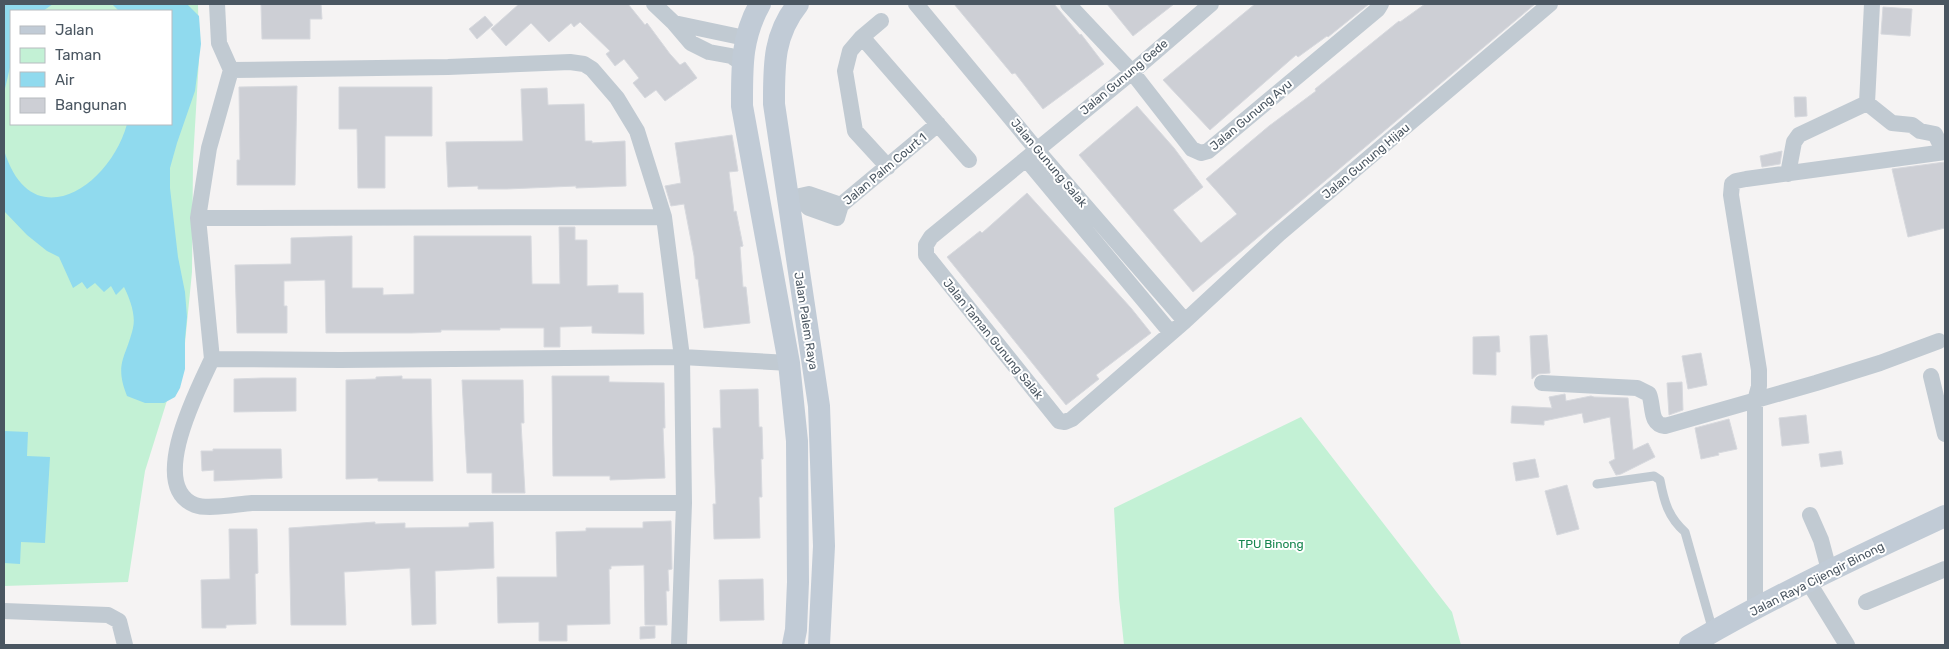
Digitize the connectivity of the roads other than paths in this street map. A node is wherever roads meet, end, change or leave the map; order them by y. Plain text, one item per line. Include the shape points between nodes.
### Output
1 (217, 4) edge
2 (654, 4) edge
3 (760, 4) edge
4 (798, 4) edge
5 (916, 4) edge
6 (1068, 4) edge
7 (1211, 4) edge
8 (1381, 4) edge
9 (1550, 4) edge
10 (1872, 4) edge
11 (880, 21) dead end
12 (674, 23) junction
13 (862, 37) junction
14 (746, 38) junction
15 (742, 63) junction
16 (231, 70) junction
17 (1132, 72) junction
18 (1867, 103) junction
19 (938, 124) junction
20 (1945, 152) edge
21 (1032, 155) junction
22 (969, 160) dead end
23 (888, 168) junction
24 (1788, 174) junction
25 (793, 198) junction
26 (760, 203) junction
27 (664, 217) junction
28 (198, 218) junction
29 (1184, 321) junction
30 (1171, 333) junction
31 (1939, 341) dead end
32 (682, 357) junction
33 (212, 359) junction
34 (789, 363) junction
35 (1931, 376) dead end
36 (1542, 383) dead end
37 (1755, 401) junction
38 (1945, 434) edge
39 (1597, 484) dead end
40 (684, 503) junction
41 (1810, 515) dead end
42 (1945, 516) edge
43 (1945, 569) edge
44 (1829, 570) junction
45 (1809, 583) junction
46 (1866, 602) dead end
47 (1755, 609) junction
48 (4, 611) edge
49 (1713, 632) junction
50 (124, 645) edge
51 (679, 645) edge
52 (793, 645) edge
53 (819, 645) edge
54 (1690, 645) edge
55 (1848, 645) edge

1 - 16 street via 219,43
2 - 12 street
3 - 14 street, Jalan Palem Raya
4 - 25 street, Jalan Palem Raya via 787,18 774,57 774,104
5 - 21 street, Jalan Gunung Salak
6 - 17 street
7 - 17 street, Jalan Gunung Gede
8 - 17 street, Jalan Gunung Ayu via 1208,151 1201,153 1192,149
9 - 29 street, Jalan Gunung Hijau via 1279,234
10 - 18 street
11 - 13 street
12 - 14 street
12 - 15 street via 691,43 705,51 731,56
13 - 19 street, Jalan Palm Court 1
13 - 23 street via 850,52 846,71 855,130
14 - 15 street, Jalan Palem Raya
15 - 26 street, Jalan Palem Raya via 742,106
16 - 27 street via 584,64 617,98 637,131
16 - 28 street via 209,148
17 - 21 street, Jalan Gunung Gede
18 - 20 street via 1892,123 1912,125 1920,131 1935,134
18 - 24 street via 1799,135 1794,142
19 - 22 street, Jalan Palm Court 1
19 - 23 street, Jalan Palm Court 1
20 - 24 street
21 - 29 street, Jalan Gunung Salak
21 - 30 street, Jalan Gunung Salak
21 - 30 street, Jalan Taman Gunung Salak via 927,240 926,255 1059,421 1072,419
23 - 25 street, Jalan Palm Court 1 via 839,212 809,194
24 - 37 street via 1736,181 1732,186 1759,370
25 - 26 street
25 - 53 street, Jalan Palem Raya via 819,406 824,546
26 - 34 street, Jalan Palem Raya
27 - 28 street
27 - 32 street
28 - 33 street
29 - 30 street, Jalan Gunung Hijau
31 - 37 street via 1880,363
32 - 33 street
32 - 34 street
32 - 40 street
33 - 40 street via 188,411 176,455 179,492 199,506 252,503
34 - 52 street, Jalan Palem Raya via 797,441 798,582
35 - 38 street
36 - 37 street via 1637,388 1649,394 1654,420 1665,426
37 - 47 street
39 - 49 lane via 1654,476 1660,480 1667,510 1685,532
40 - 51 street
41 - 44 street
42 - 44 street, Jalan Raya Cijengir Binong
43 - 46 street
44 - 45 street, Jalan Raya Cijengir Binong
45 - 47 street, Jalan Raya Cijengir Binong
45 - 55 street
47 - 49 street, Jalan Raya Cijengir Binong
48 - 50 street via 108,615 119,621
49 - 54 street, Jalan Raya Cijengir Binong

